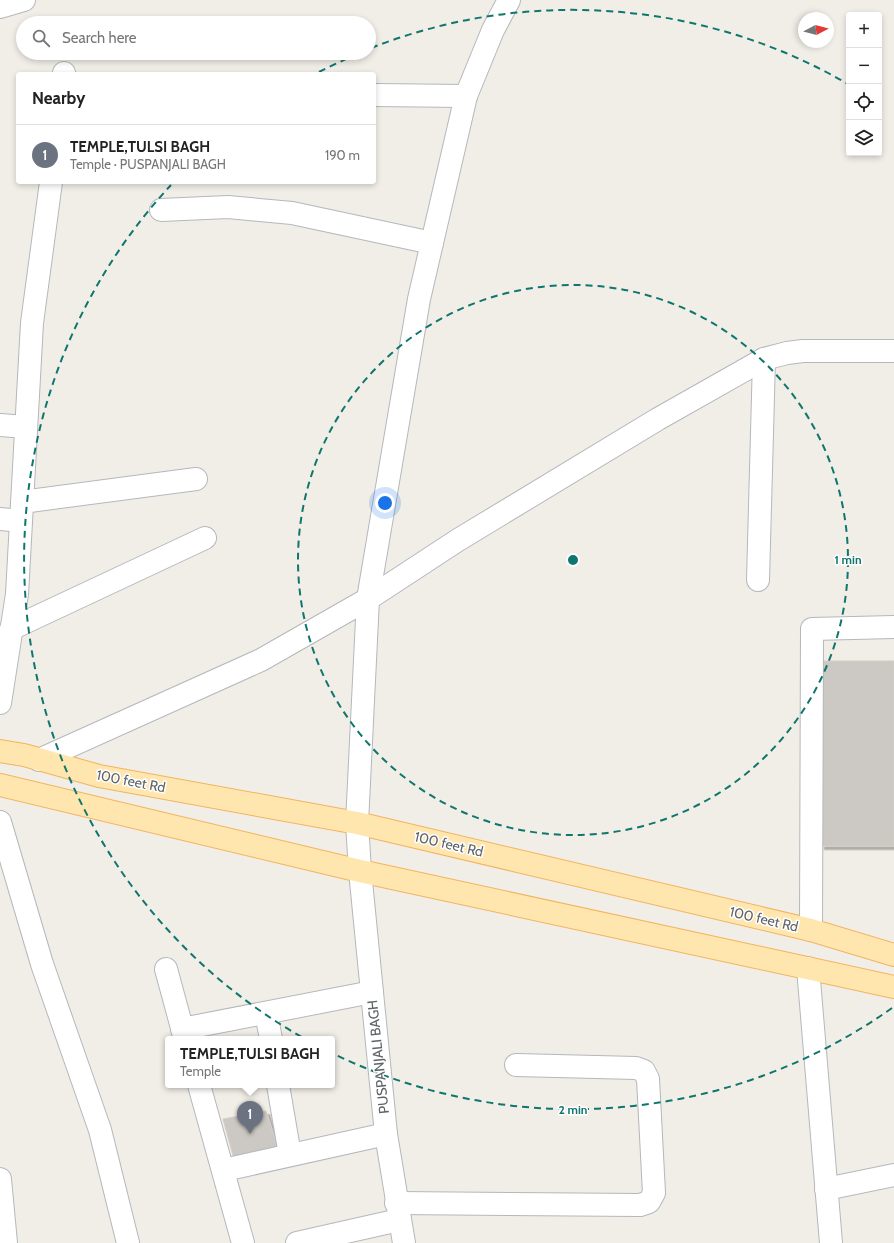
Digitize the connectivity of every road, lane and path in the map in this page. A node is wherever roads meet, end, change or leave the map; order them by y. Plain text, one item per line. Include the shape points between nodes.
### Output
1 (24, 0) edge
2 (509, 0) edge
3 (0, 8) edge
4 (376, 95) edge
5 (466, 96) junction
6 (50, 184) edge
7 (161, 210) dead end
8 (432, 243) junction
9 (894, 351) edge
10 (764, 359) junction
11 (0, 425) edge
12 (26, 427) junction
13 (196, 479) dead end
14 (14, 514) edge
15 (205, 538) dead end
16 (758, 580) dead end
17 (368, 599) junction
18 (894, 627) edge
19 (11, 629) junction
20 (0, 703) edge
21 (0, 751) edge
22 (39, 760) junction
23 (0, 785) edge
24 (0, 822) edge
25 (357, 823) junction
26 (360, 871) junction
27 (811, 930) junction
28 (894, 955) edge
29 (808, 968) junction
30 (166, 969) dead end
31 (894, 987) edge
32 (372, 992) junction
33 (266, 1012) junction
34 (184, 1034) edge
35 (270, 1036) edge
36 (516, 1065) dead end
37 (200, 1088) edge
38 (279, 1088) edge
39 (386, 1134) junction
40 (290, 1155) junction
41 (224, 1170) junction
42 (894, 1176) edge
43 (0, 1179) edge
44 (826, 1189) junction
45 (398, 1212) junction
46 (6, 1243) edge
47 (128, 1243) edge
48 (243, 1243) edge
49 (297, 1243) edge
50 (404, 1243) edge
51 (831, 1243) edge

1 - 3 street
2 - 5 street, PUSPANJALI BAGH via 493,30
4 - 5 street
5 - 8 street, PUSPANJALI BAGH
6 - 12 street via 32,323
7 - 8 street via 228,207 292,213
8 - 17 street, PUSPANJALI BAGH via 419,299
9 - 10 street via 803,351 787,352
10 - 16 street
10 - 17 street via 658,419 458,540
11 - 12 street
12 - 14 street
13 - 14 street
14 - 19 street via 16,594
15 - 19 street
17 - 22 street via 261,660
17 - 25 street, PUSPANJALI BAGH
18 - 27 street via 812,629
19 - 20 street
21 - 22 main road, 100 feet Rd
22 - 25 main road, 100 feet Rd via 99,776
23 - 26 main road
24 - 47 street via 42,964 100,1130
25 - 26 street, PUSPANJALI BAGH
25 - 27 main road, 100 feet Rd
26 - 29 main road
26 - 32 street, PUSPANJALI BAGH
27 - 28 main road, 100 feet Rd
29 - 31 main road
29 - 44 street
30 - 34 street
32 - 33 street
32 - 39 street, PUSPANJALI BAGH
33 - 34 street
33 - 35 street
36 - 45 street via 636,1068 644,1071 648,1079 654,1193 648,1202 640,1205
37 - 41 street
38 - 40 street
39 - 40 street
39 - 45 street, PUSPANJALI BAGH
40 - 41 street
41 - 48 street
42 - 44 street
43 - 46 street
44 - 51 street
45 - 49 street
45 - 50 street, PUSPANJALI BAGH

